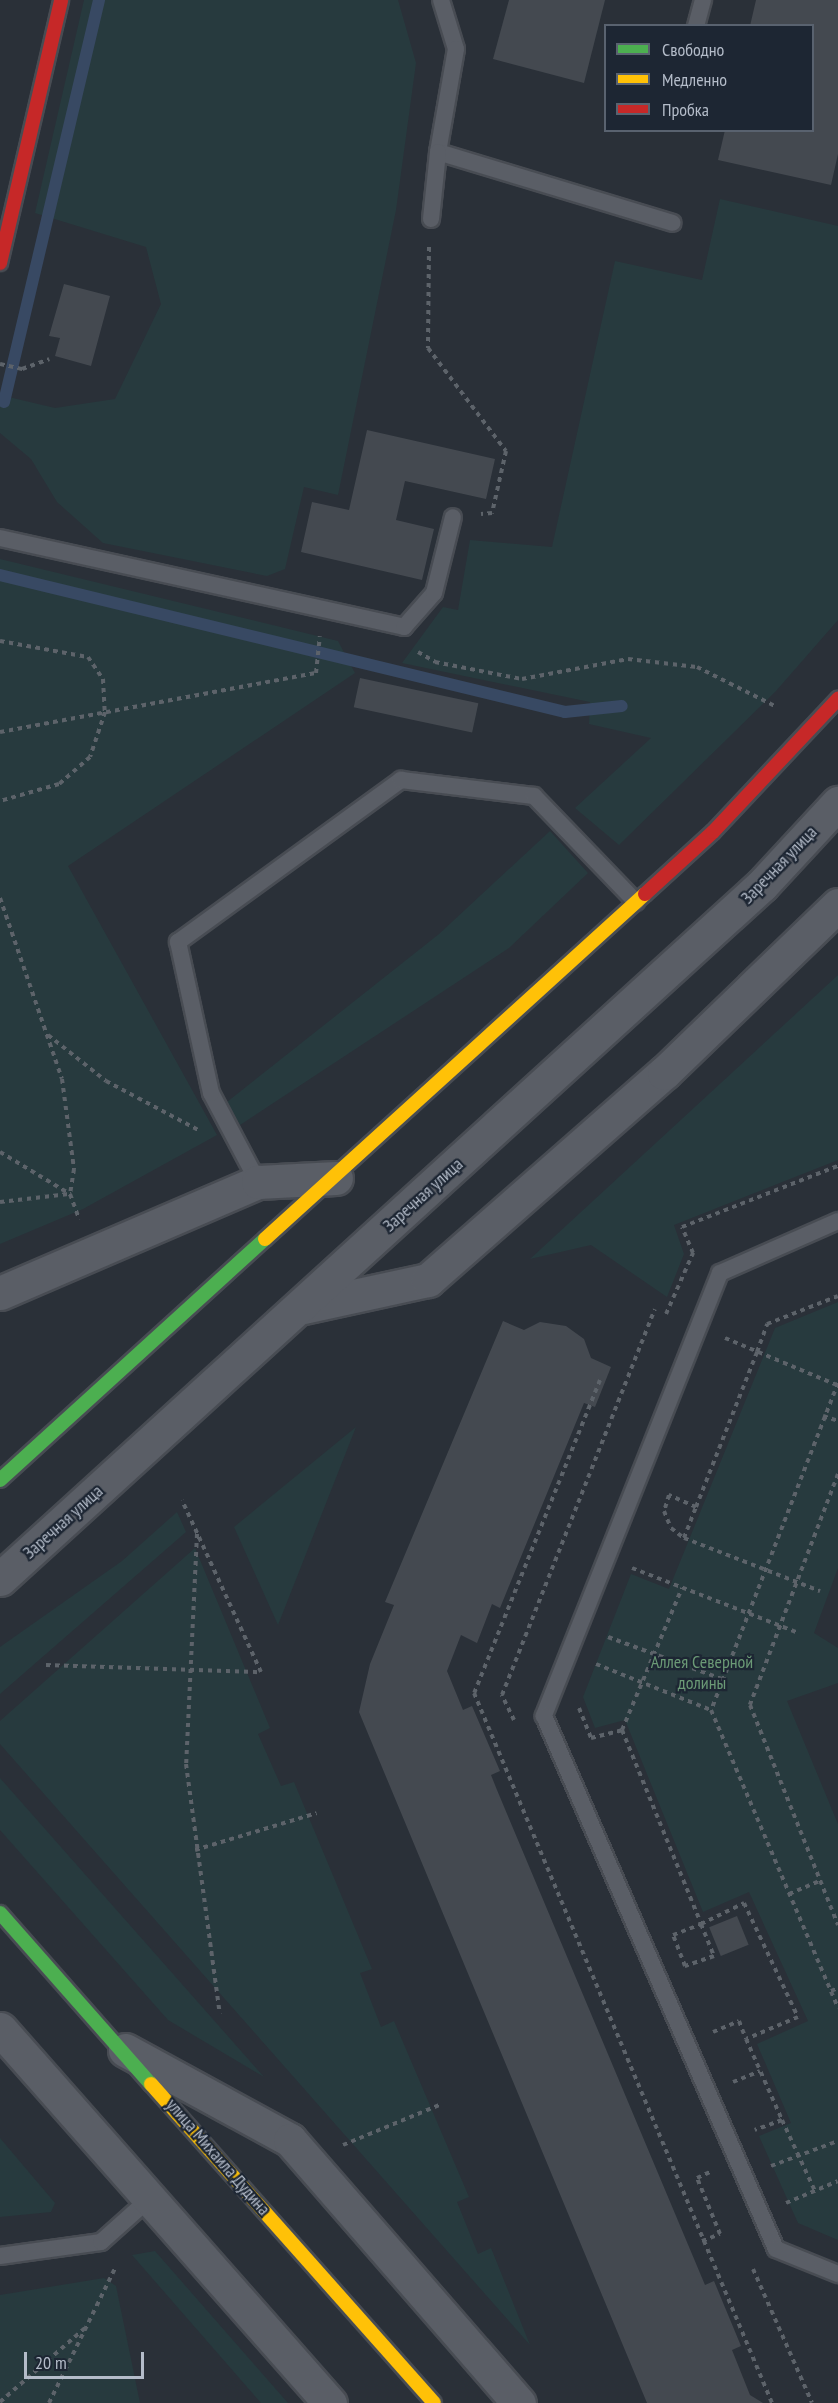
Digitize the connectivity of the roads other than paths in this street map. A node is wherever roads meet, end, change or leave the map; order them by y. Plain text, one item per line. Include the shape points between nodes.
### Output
1 (61, 0) edge
2 (441, 0) edge
3 (703, 0) edge
4 (697, 24) edge
5 (438, 152) junction
6 (431, 219) road end
7 (673, 223) dead end
8 (0, 263) edge
9 (453, 517) road end
10 (0, 538) edge
11 (838, 699) edge
12 (838, 804) edge
13 (636, 902) junction
14 (838, 905) edge
15 (336, 1178) junction
16 (258, 1182) junction
17 (838, 1221) edge
18 (0, 1293) edge
19 (301, 1307) junction
20 (0, 1480) edge
21 (0, 1579) edge
22 (0, 1913) edge
23 (0, 2029) edge
24 (125, 2050) junction
25 (148, 2200) junction
26 (0, 2256) edge
27 (838, 2274) edge
28 (330, 2403) edge
29 (434, 2403) edge
30 (519, 2403) edge

1 - 8 street
2 - 5 lane via 456,49
3 - 4 lane
5 - 6 lane
5 - 7 lane
9 - 10 lane via 434,594 404,627
11 - 13 street via 712,832
12 - 19 street, Заречная улица via 762,885
13 - 15 street
13 - 16 lane via 534,796 401,780 178,942 211,1093
14 - 19 street via 664,1073 428,1280
15 - 16 street
15 - 20 street
16 - 18 street
17 - 27 lane via 720,1273 544,1716 776,2249
19 - 21 street, Заречная улица
22 - 24 street, улица Михаила Дудина
23 - 25 street
24 - 29 street, улица Михаила Дудина
24 - 30 street via 290,2140
25 - 26 lane via 101,2242
25 - 28 street

